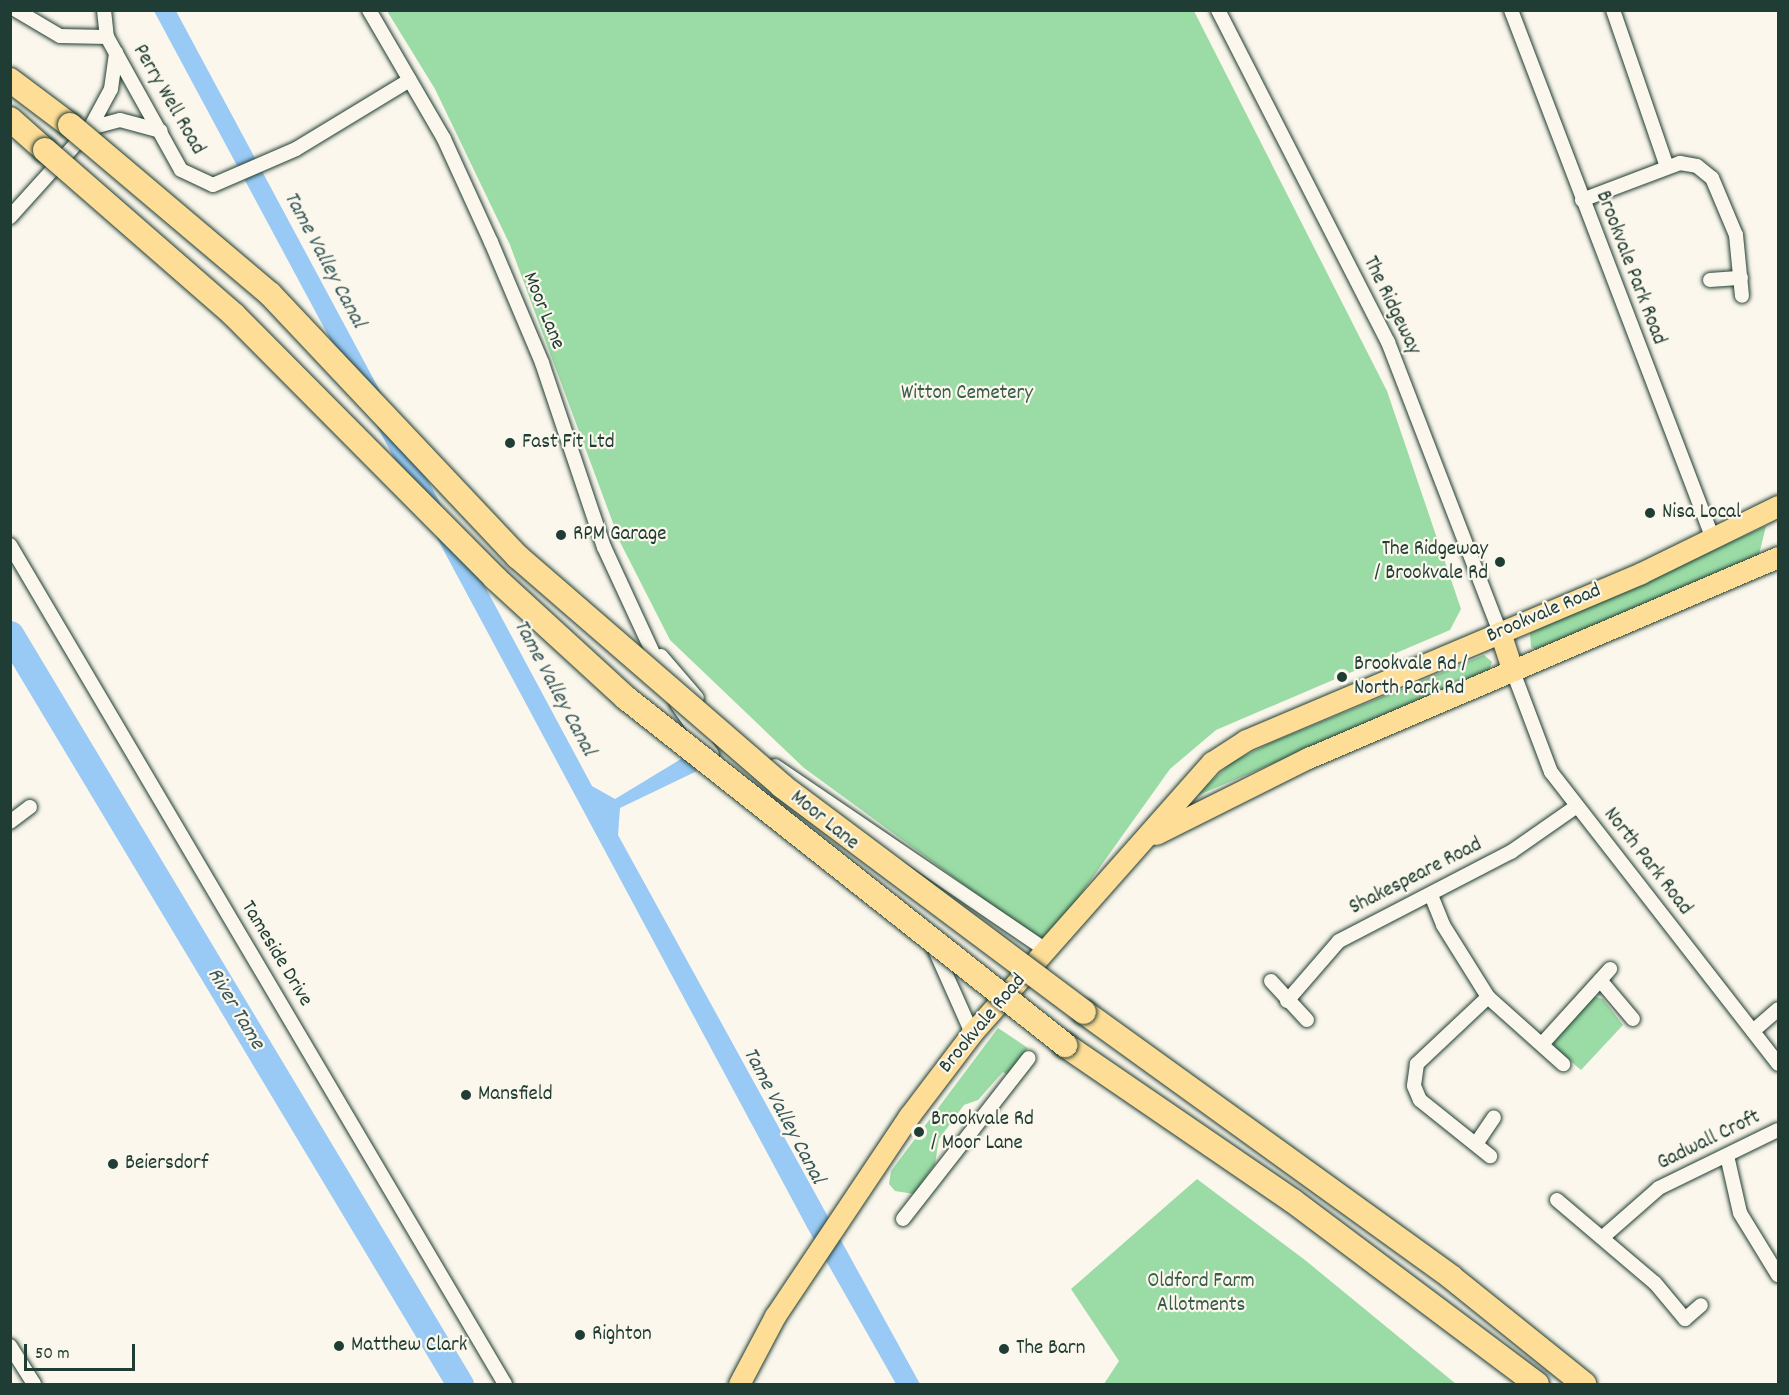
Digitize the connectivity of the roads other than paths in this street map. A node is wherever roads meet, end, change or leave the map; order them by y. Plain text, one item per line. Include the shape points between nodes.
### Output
1 (16, 10) edge
2 (104, 10) edge
3 (369, 10) edge
4 (1218, 10) edge
5 (1511, 10) edge
6 (1613, 10) edge
7 (107, 37) junction
8 (116, 52) junction
9 (10, 80) edge
10 (410, 81) junction
11 (10, 119) edge
12 (80, 127) junction
13 (161, 131) junction
14 (1667, 167) junction
15 (1582, 200) junction
16 (10, 217) edge
17 (1741, 278) junction
18 (1710, 280) dead end
19 (1743, 296) dead end
20 (1779, 506) edge
21 (1713, 539) junction
22 (10, 545) edge
23 (1777, 559) edge
24 (1500, 632) junction
25 (648, 640) junction
26 (1512, 669) junction
27 (1577, 806) junction
28 (30, 807) dead end
29 (10, 822) edge
30 (1141, 844) junction
31 (1431, 895) junction
32 (1046, 950) junction
33 (1610, 969) dead end
34 (1600, 980) junction
35 (1271, 981) dead end
36 (1488, 997) junction
37 (1287, 1000) junction
38 (1779, 1009) edge
39 (1633, 1019) dead end
40 (1307, 1020) dead end
41 (1753, 1031) junction
42 (972, 1033) junction
43 (1542, 1043) junction
44 (1029, 1058) dead end
45 (1563, 1064) dead end
46 (1779, 1064) edge
47 (1494, 1118) dead end
48 (1779, 1130) edge
49 (1476, 1144) junction
50 (1490, 1156) dead end
51 (1728, 1160) junction
52 (1557, 1200) dead end
53 (903, 1219) dead end
54 (1604, 1237) junction
55 (1779, 1275) edge
56 (1701, 1305) dead end
57 (10, 1346) edge
58 (34, 1384) edge
59 (505, 1384) edge
60 (739, 1384) edge
61 (1537, 1384) edge
62 (1584, 1384) edge

1 - 7 street, Perry Well Road via 60,36
2 - 7 street, Perry Well Road
3 - 10 street, Moor Lane
4 - 24 street, The Ridgeway via 1388,342
5 - 15 street, Brookvale Park Road
6 - 14 street
7 - 8 street, Perry Well Road
8 - 12 street via 111,89
8 - 13 street, Perry Well Road
9 - 12 highway
10 - 13 street, Perry Well Road via 231,182 213,185 182,170
10 - 25 street, Moor Lane via 491,242 542,363 604,547
11 - 61 highway, bridge via 234,315 495,578 626,698 1065,1045 1303,1208
12 - 13 street via 120,120
12 - 16 street
12 - 62 highway, bridge via 270,294 544,580 782,786 1084,1012 1451,1277
14 - 15 street
14 - 17 street via 1689,163 1712,178 1736,235
15 - 21 street, Brookvale Park Road
17 - 18 street
17 - 19 street
20 - 21 main road, Brookvale Road
21 - 24 main road, Brookvale Road
22 - 59 street, Tameside Drive
23 - 26 main road, Brookvale Road
24 - 26 main road
24 - 30 main road, Brookvale Road via 1246,740 1212,762
25 - 32 street, Moor Lane via 690,692 759,755
25 - 42 street, Moor Lane via 677,704 704,747 920,923
26 - 27 street, North Park Road via 1551,772
26 - 30 main road, Brookvale Road via 1193,811
27 - 31 street, Shakespeare Road via 1547,831
27 - 41 street, North Park Road
28 - 29 street
30 - 32 main road, Brookvale Road
31 - 36 street via 1443,925
31 - 37 street, Shakespeare Road via 1339,941
32 - 42 main road, Brookvale Road
33 - 34 street
34 - 39 street
34 - 43 street
35 - 37 street
36 - 43 street
36 - 49 street via 1424,1056 1414,1075 1420,1100
37 - 40 street
38 - 41 street
41 - 46 street, North Park Road
42 - 60 main road, Brookvale Road via 814,1257
43 - 45 street
44 - 53 street
47 - 49 street
48 - 51 street, Gadwall Croft
49 - 50 street
51 - 54 street, Gadwall Croft via 1659,1188
51 - 55 street via 1740,1213
52 - 54 street
54 - 56 street via 1685,1319
57 - 58 street

